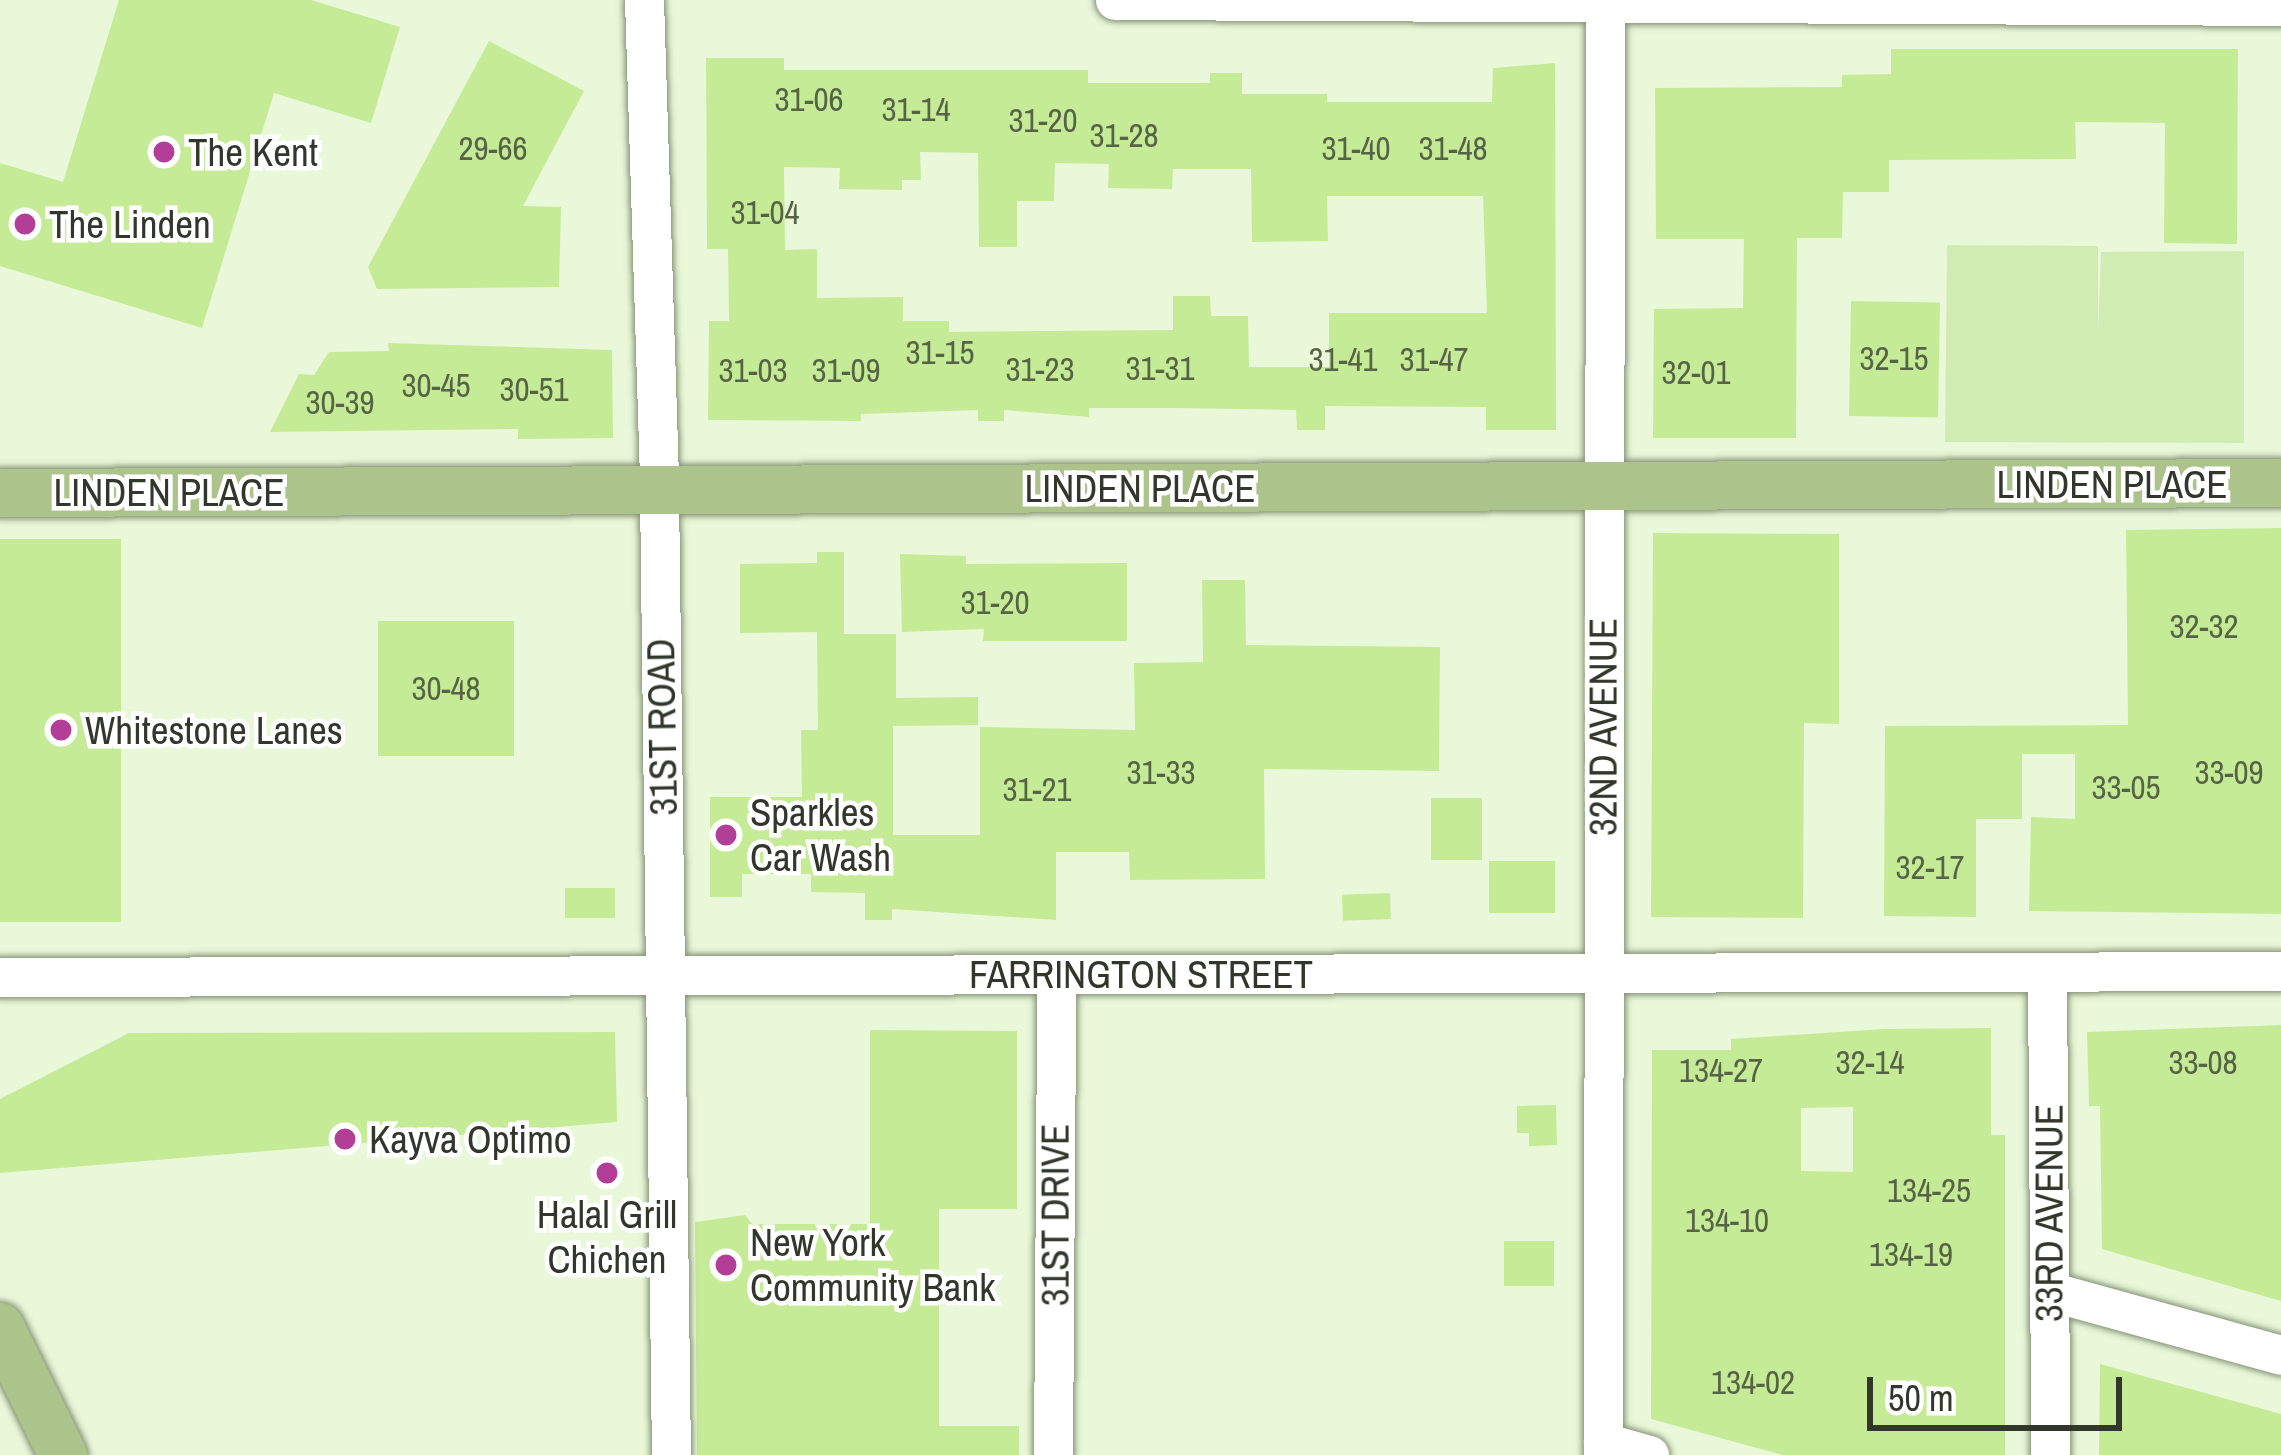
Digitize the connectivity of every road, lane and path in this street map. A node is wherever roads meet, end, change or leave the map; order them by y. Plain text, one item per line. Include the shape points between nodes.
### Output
1 (644, 0) edge
2 (1115, 0) edge
3 (1605, 3) edge
4 (2281, 6) edge
5 (2281, 483) edge
6 (1602, 486) junction
7 (659, 490) junction
8 (0, 494) edge
9 (2281, 971) edge
10 (2047, 972) junction
11 (1603, 973) junction
12 (1056, 974) junction
13 (665, 975) junction
14 (0, 976) edge
15 (2049, 1291) junction
16 (0, 1327) edge
17 (2281, 1355) edge
18 (1603, 1448) edge
19 (63, 1455) edge
20 (670, 1455) edge
21 (1053, 1455) edge
22 (1649, 1455) edge
23 (2050, 1455) edge

1 - 7 street, 31ST ROAD
2 - 3 street
3 - 4 street
3 - 6 street, 32ND AVENUE
5 - 6 main road, LINDEN PLACE
6 - 7 main road, LINDEN PLACE
6 - 11 street, 32ND AVENUE
7 - 8 main road, LINDEN PLACE
7 - 13 street, 31ST ROAD
9 - 10 street, FARRINGTON STREET
10 - 11 street, FARRINGTON STREET
10 - 15 street, 33RD AVENUE
11 - 12 street, FARRINGTON STREET
11 - 18 street, 32ND AVENUE
12 - 13 street, FARRINGTON STREET
12 - 21 street, 31ST DRIVE
13 - 14 street, FARRINGTON STREET
13 - 20 street, 31ST ROAD
15 - 17 street
15 - 23 street, 33RD AVENUE
16 - 19 main road
18 - 22 street

